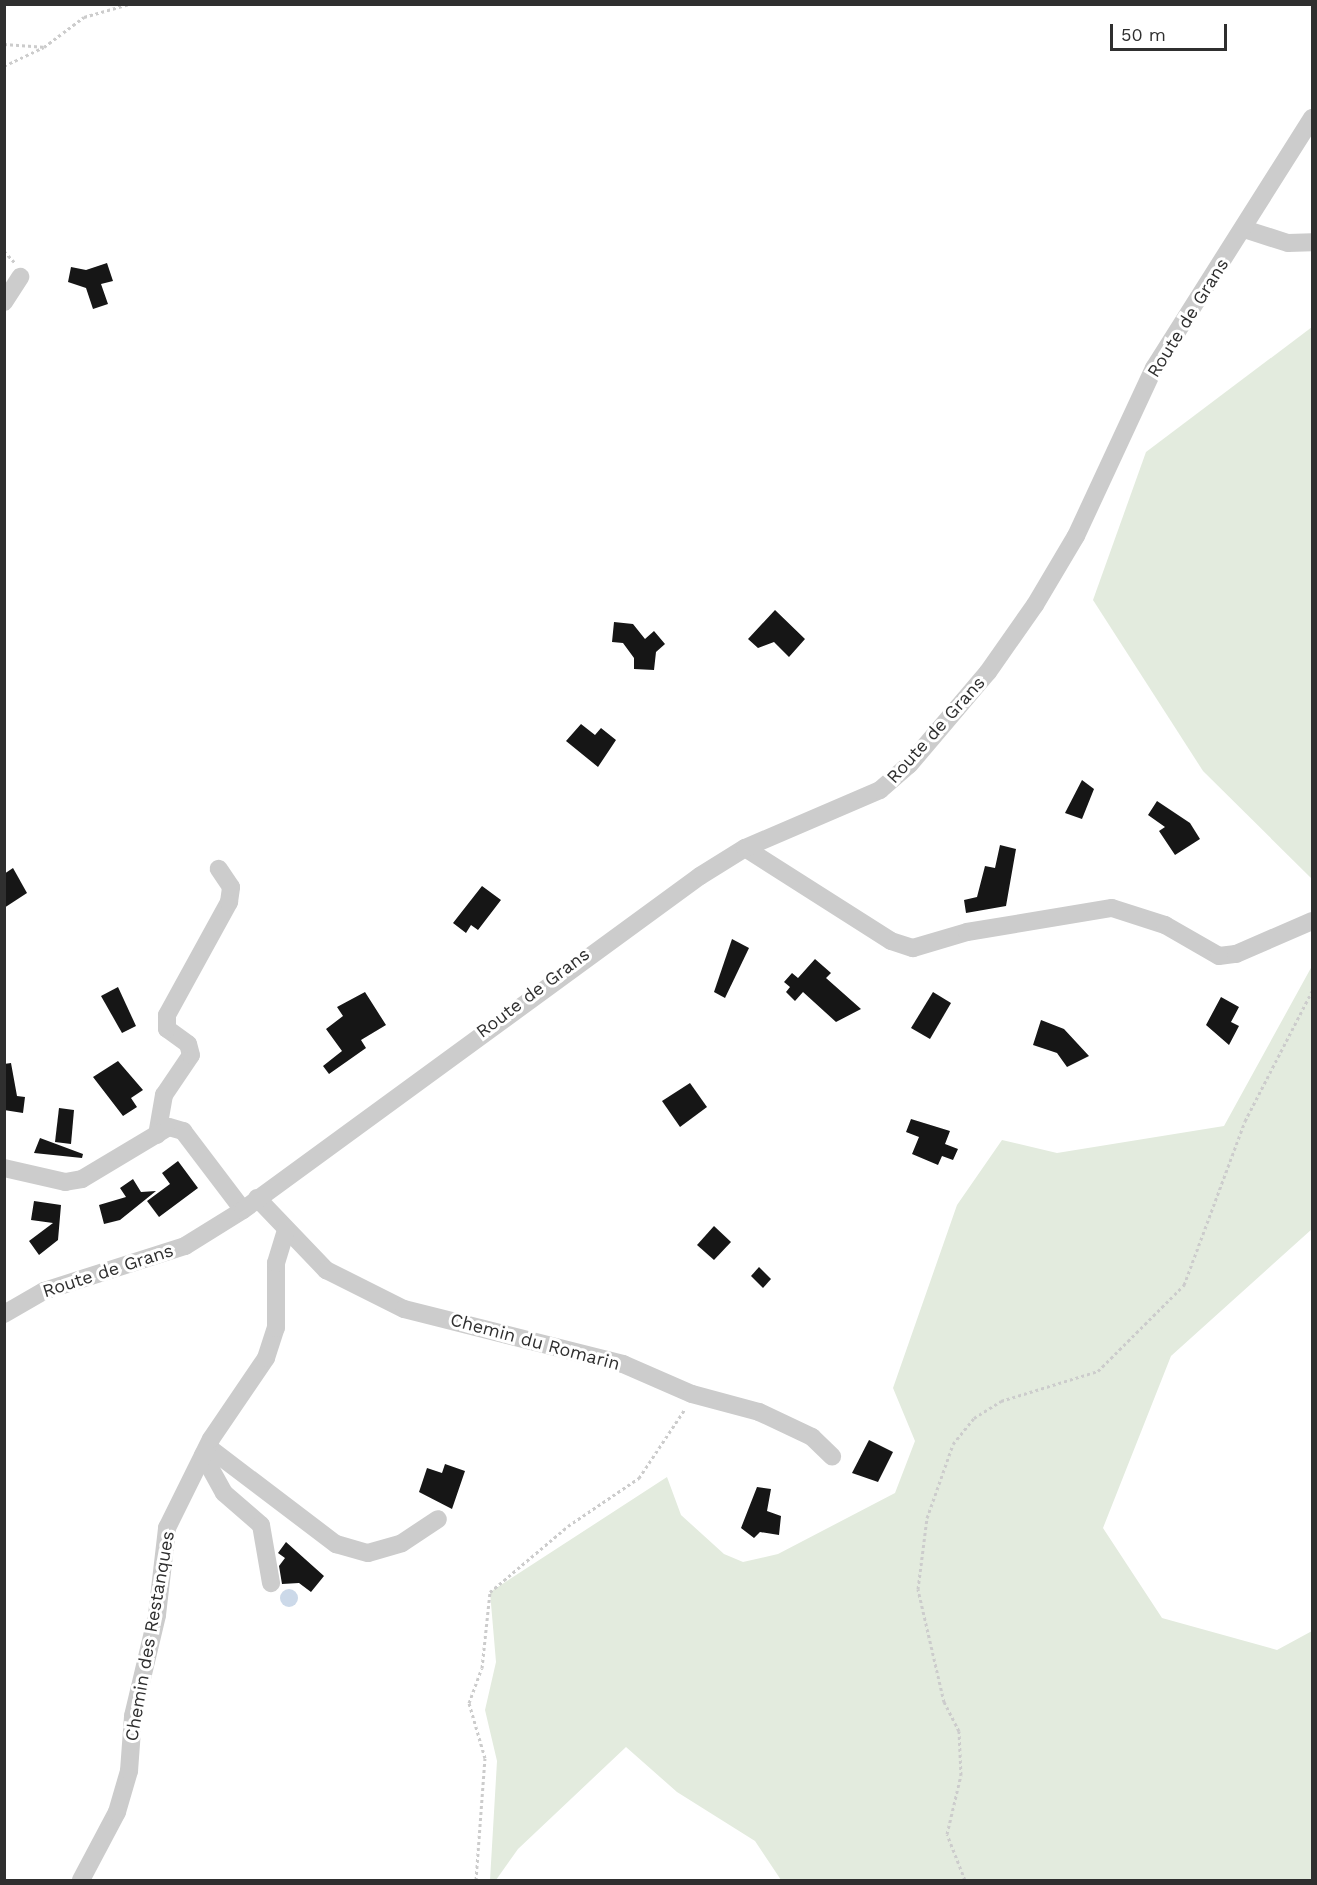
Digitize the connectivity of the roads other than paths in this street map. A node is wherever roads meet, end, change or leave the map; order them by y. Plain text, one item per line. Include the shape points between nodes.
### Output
1 (1312, 118) edge
2 (1244, 229) junction
3 (1312, 242) edge
4 (20, 278) dead end
5 (4, 302) edge
6 (745, 848) junction
7 (219, 869) dead end
8 (1312, 921) edge
9 (157, 1135) junction
10 (4, 1168) edge
11 (257, 1198) junction
12 (243, 1210) junction
13 (286, 1231) junction
14 (4, 1314) edge
15 (205, 1451) junction
16 (832, 1456) dead end
17 (438, 1519) dead end
18 (271, 1583) dead end
19 (81, 1881) edge

1 - 2 street, Route de Grans
2 - 3 street via 1288,243
2 - 6 street, Route de Grans via 1154,368 1076,536 988,672 880,790
4 - 5 street
6 - 8 street via 891,941 913,948 967,932 1112,908 1165,925 1219,956 1236,954
6 - 11 street, Route de Grans via 601,943
7 - 9 street via 231,887 229,902 167,1015 167,1029 188,1044 191,1055 164,1095
9 - 10 street via 82,1179 65,1182
9 - 12 street via 169,1127 183,1131
11 - 12 street, Route de Grans
11 - 13 street, Chemin du Romarin
12 - 14 street, Route de Grans via 185,1246 44,1291
13 - 15 street, Chemin des Restanques via 276,1263 276,1328 266,1358
13 - 16 street, Chemin du Romarin via 326,1270 404,1309 624,1364 692,1394 759,1412 812,1437
15 - 17 street via 336,1544 368,1553 402,1543
15 - 18 street via 224,1493 261,1525
15 - 19 street, Chemin des Restanques via 167,1528 157,1615 133,1716 129,1771 117,1812

